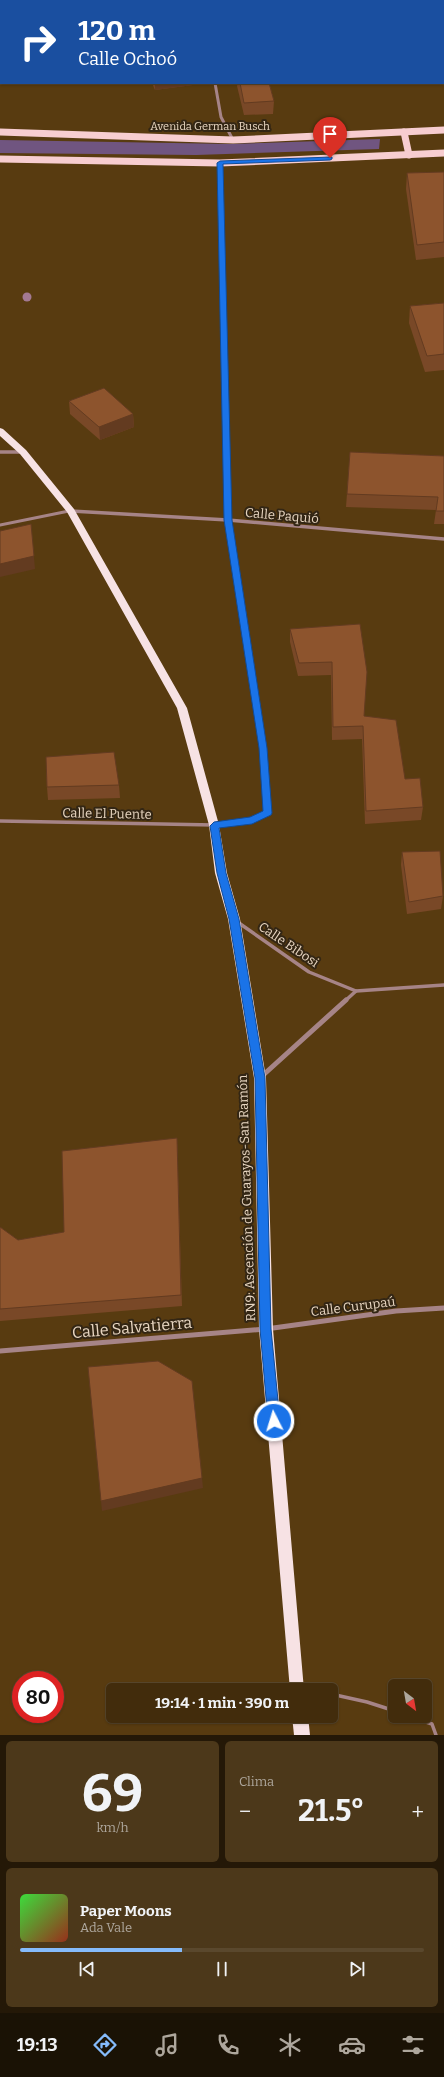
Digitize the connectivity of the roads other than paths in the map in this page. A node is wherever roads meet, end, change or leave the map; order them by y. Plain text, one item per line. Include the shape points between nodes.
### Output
1 (215, 84) edge
2 (444, 130) edge
3 (0, 132) edge
4 (404, 132) junction
5 (233, 140) junction
6 (444, 154) edge
7 (409, 155) junction
8 (0, 159) edge
9 (220, 163) junction
10 (0, 432) edge
11 (0, 452) edge
12 (23, 452) junction
13 (71, 511) junction
14 (228, 520) junction
15 (0, 525) edge
16 (444, 539) edge
17 (0, 821) edge
18 (214, 826) junction
19 (234, 919) junction
20 (444, 986) edge
21 (356, 991) junction
22 (260, 1078) junction
23 (444, 1308) edge
24 (266, 1329) junction
25 (0, 1351) edge
26 (297, 1683) edge
27 (338, 1696) edge
28 (388, 1709) edge
29 (301, 1723) edge
30 (429, 1723) edge
31 (302, 1735) edge
32 (436, 1735) edge

1 - 5 street via 221,117
2 - 4 main road, Avenida German Busch
3 - 5 main road, Avenida German Busch
4 - 5 main road, Avenida German Busch
4 - 7 main road
6 - 7 main road
7 - 9 main road
8 - 9 main road
9 - 14 street
10 - 12 highway, RN9: Ascención de Guarayos-San Ramón
11 - 12 street
12 - 13 highway, RN9: Ascención de Guarayos-San Ramón
13 - 14 street, Calle Paquió
13 - 15 lane
13 - 18 highway, RN9: Ascención de Guarayos-San Ramón via 182,708
14 - 16 street, Calle Paquió
14 - 18 street, Calle El Puente via 263,748 268,813 252,820
17 - 18 street, Calle El Puente
18 - 19 highway, RN9: Ascención de Guarayos-San Ramón via 221,873
19 - 21 street, Calle Bibosi via 309,972
19 - 22 highway, RN9: Ascención de Guarayos-San Ramón
20 - 21 street, Calle Bibosi
21 - 22 street
22 - 24 highway, RN9: Ascención de Guarayos-San Ramón
23 - 24 street, Calle Curupaú
24 - 25 street, Calle Salvatierra
24 - 26 highway, RN9: Ascención de Guarayos-San Ramón
27 - 28 lane
29 - 31 highway
30 - 32 lane via 432,1724

